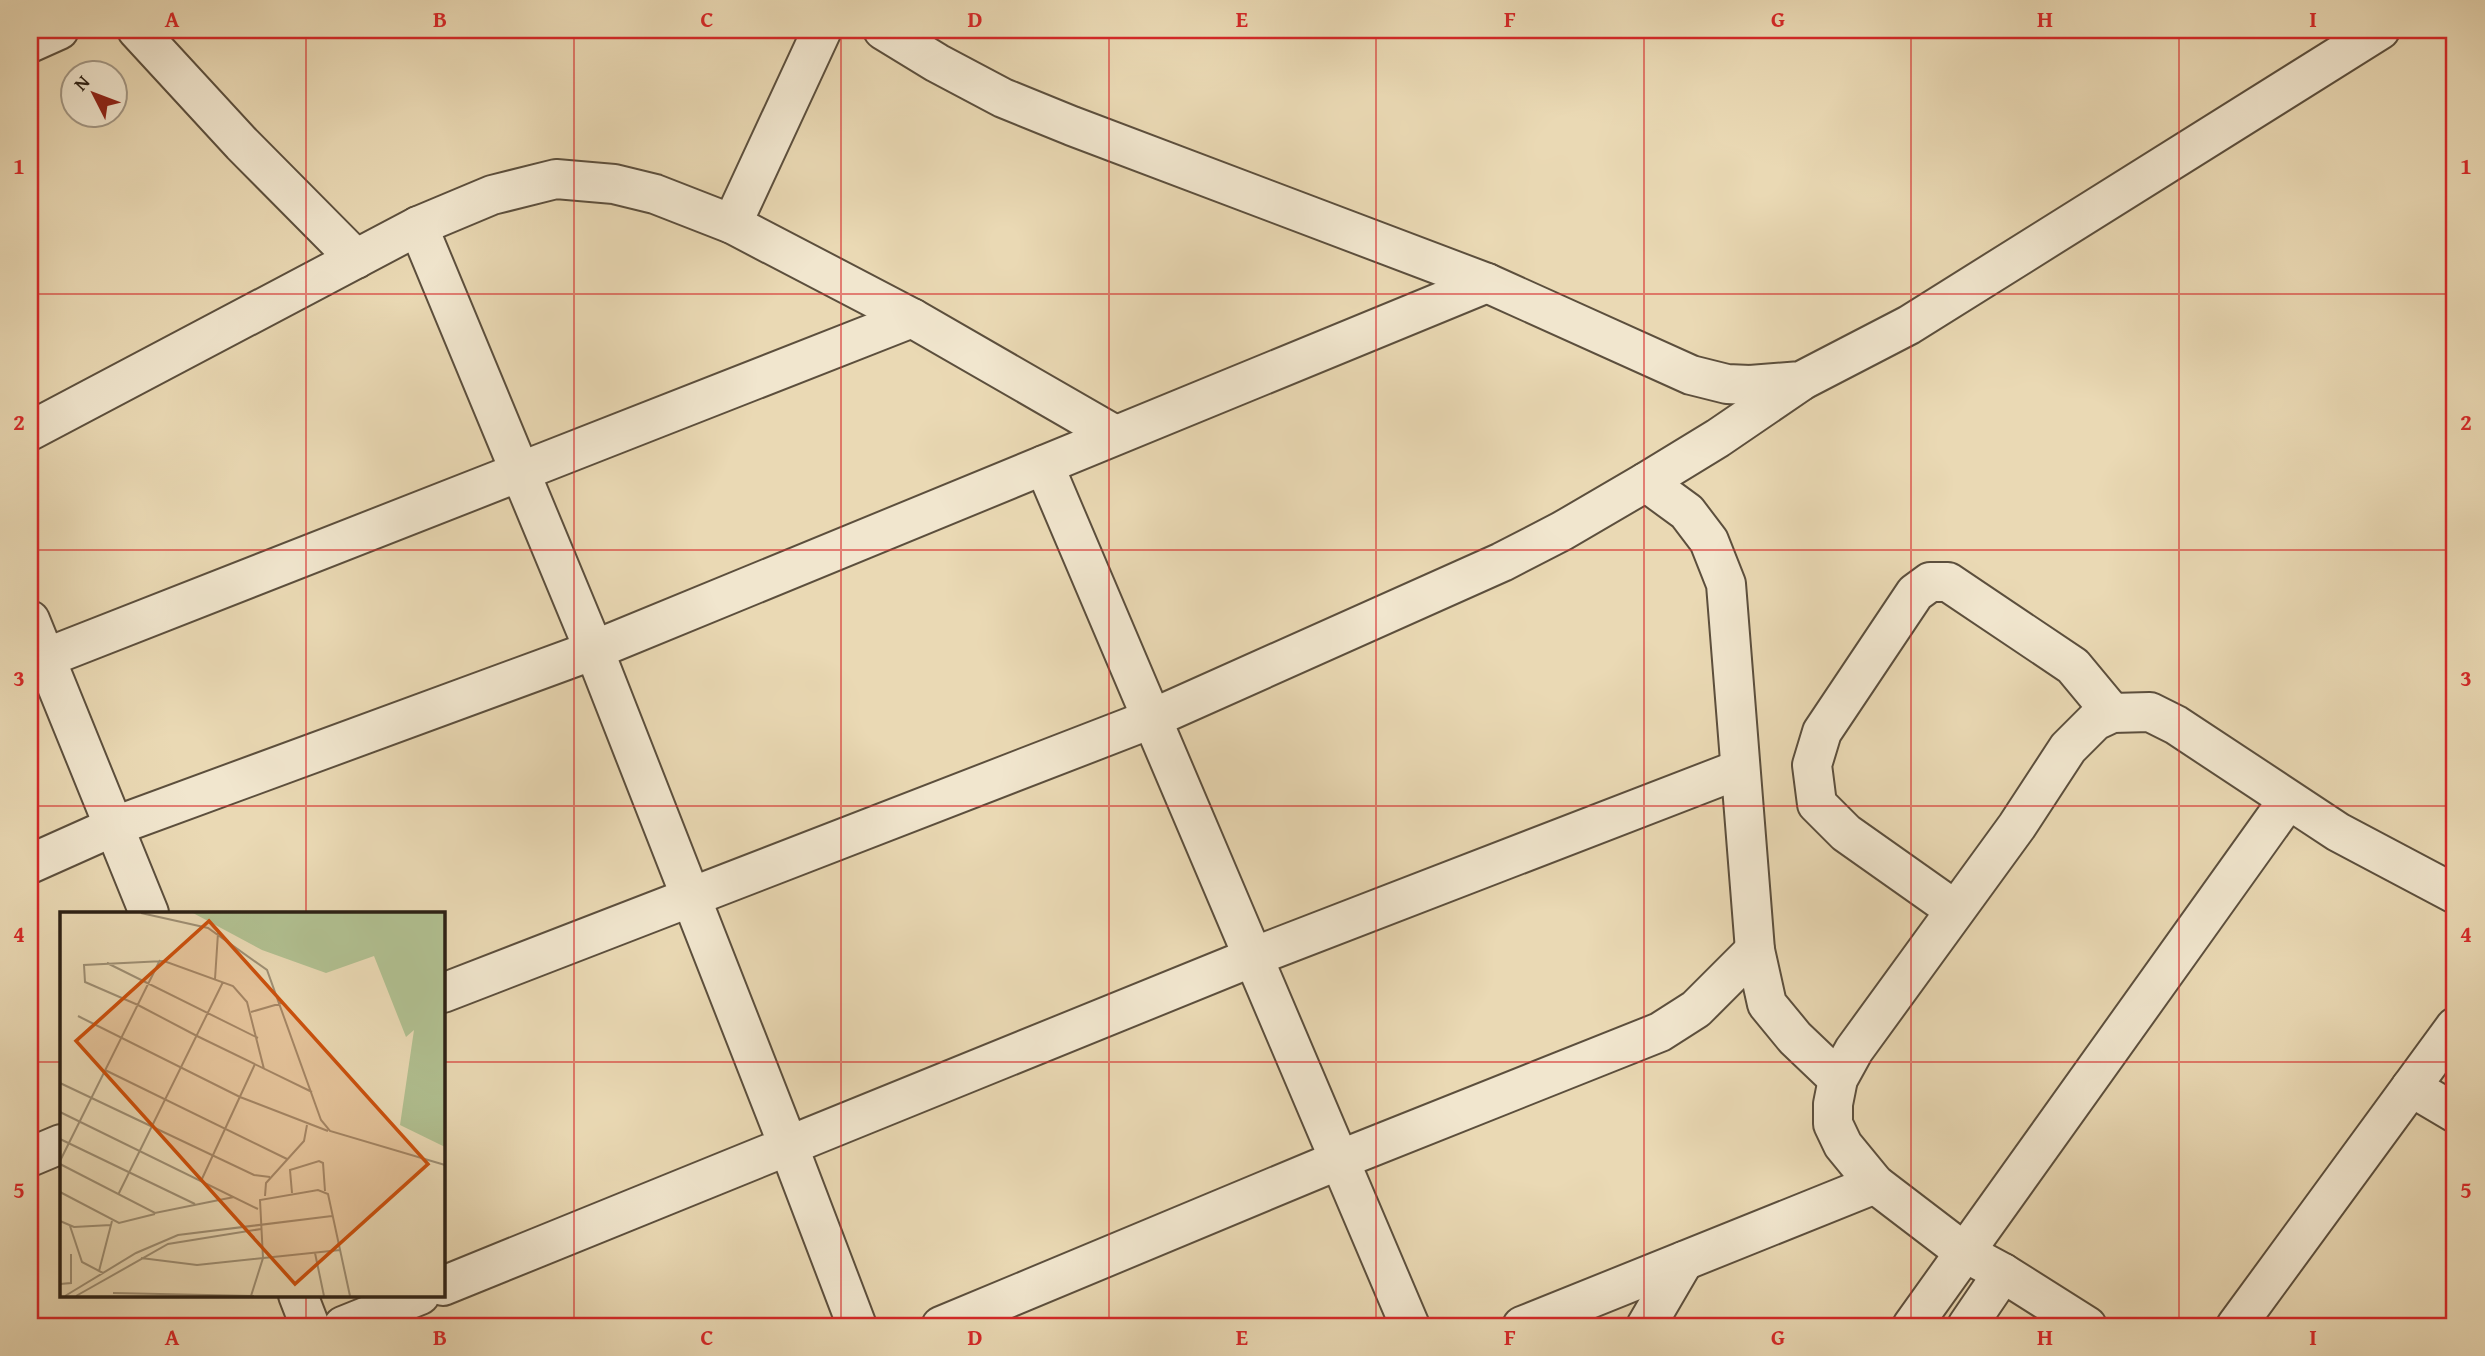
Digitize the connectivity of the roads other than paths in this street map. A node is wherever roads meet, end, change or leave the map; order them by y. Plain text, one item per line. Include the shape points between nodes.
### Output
1 (59, 30) edge
2 (137, 30) edge
3 (822, 30) edge
4 (884, 30) edge
5 (2380, 30) edge
6 (30, 43) edge
7 (732, 224) junction
8 (418, 226) junction
9 (356, 259) junction
10 (1487, 283) junction
11 (912, 318) junction
12 (1801, 381) junction
13 (30, 431) edge
14 (1115, 435) junction
15 (1044, 465) junction
16 (520, 471) junction
17 (1646, 482) junction
18 (30, 620) edge
19 (594, 649) junction
20 (38, 661) edge
21 (2112, 713) junction
22 (1151, 719) junction
23 (1740, 769) junction
24 (2288, 800) junction
25 (116, 826) junction
26 (30, 864) edge
27 (2455, 894) edge
28 (691, 896) junction
29 (1955, 910) junction
30 (149, 912) edge
31 (1755, 950) junction
32 (1253, 957) junction
33 (444, 993) edge
34 (2455, 1027) edge
35 (1838, 1079) junction
36 (2411, 1087) junction
37 (2455, 1113) edge
38 (60, 1144) edge
39 (788, 1145) junction
40 (30, 1157) edge
41 (1339, 1160) junction
42 (1875, 1184) junction
43 (1964, 1252) junction
44 (1684, 1261) junction
45 (2003, 1273) junction
46 (444, 1286) edge
47 (298, 1296) edge
48 (418, 1296) edge
49 (310, 1326) edge
50 (343, 1326) edge
51 (857, 1326) edge
52 (941, 1326) edge
53 (1410, 1326) edge
54 (1522, 1326) edge
55 (1646, 1326) edge
56 (1912, 1326) edge
57 (1967, 1326) edge
58 (2087, 1326) edge
59 (2236, 1326) edge

1 - 6 street
2 - 9 street
3 - 7 street
4 - 10 street via 1003,99
5 - 12 street via 1909,325
7 - 8 street via 624,186 556,180 492,195
7 - 11 street
8 - 9 street
8 - 16 street
9 - 13 street
10 - 12 street via 1709,381 1750,385
10 - 14 street
11 - 14 street
11 - 16 street
12 - 17 street
14 - 15 street
15 - 19 street
15 - 22 street
16 - 19 street
16 - 20 street
17 - 22 street via 1502,562
17 - 23 street via 1687,512 1709,541 1726,584
18 - 20 street
19 - 25 street
19 - 28 street
20 - 25 street
21 - 24 street via 2150,712
21 - 29 street via 2095,721 2068,748
21 - 29 street via 2073,666 1948,582 1930,582 1915,593 1822,732 1812,765 1816,804 1846,832
22 - 28 street
22 - 32 street
23 - 31 street
23 - 32 street
24 - 27 street
24 - 43 street
25 - 26 street
25 - 30 street
28 - 33 street
28 - 39 street
29 - 35 street
31 - 35 street via 1767,1004
31 - 41 street via 1696,1009 1660,1032
32 - 39 street
32 - 41 street
34 - 36 street
35 - 42 street via 1833,1124 1843,1145
36 - 37 street
36 - 59 street
38 - 40 street
39 - 46 street
39 - 51 street
41 - 52 street
41 - 53 street
42 - 43 street
42 - 44 street
43 - 45 street
43 - 56 street
44 - 54 street
44 - 55 street
45 - 57 street
45 - 58 street
47 - 49 street
48 - 50 street

